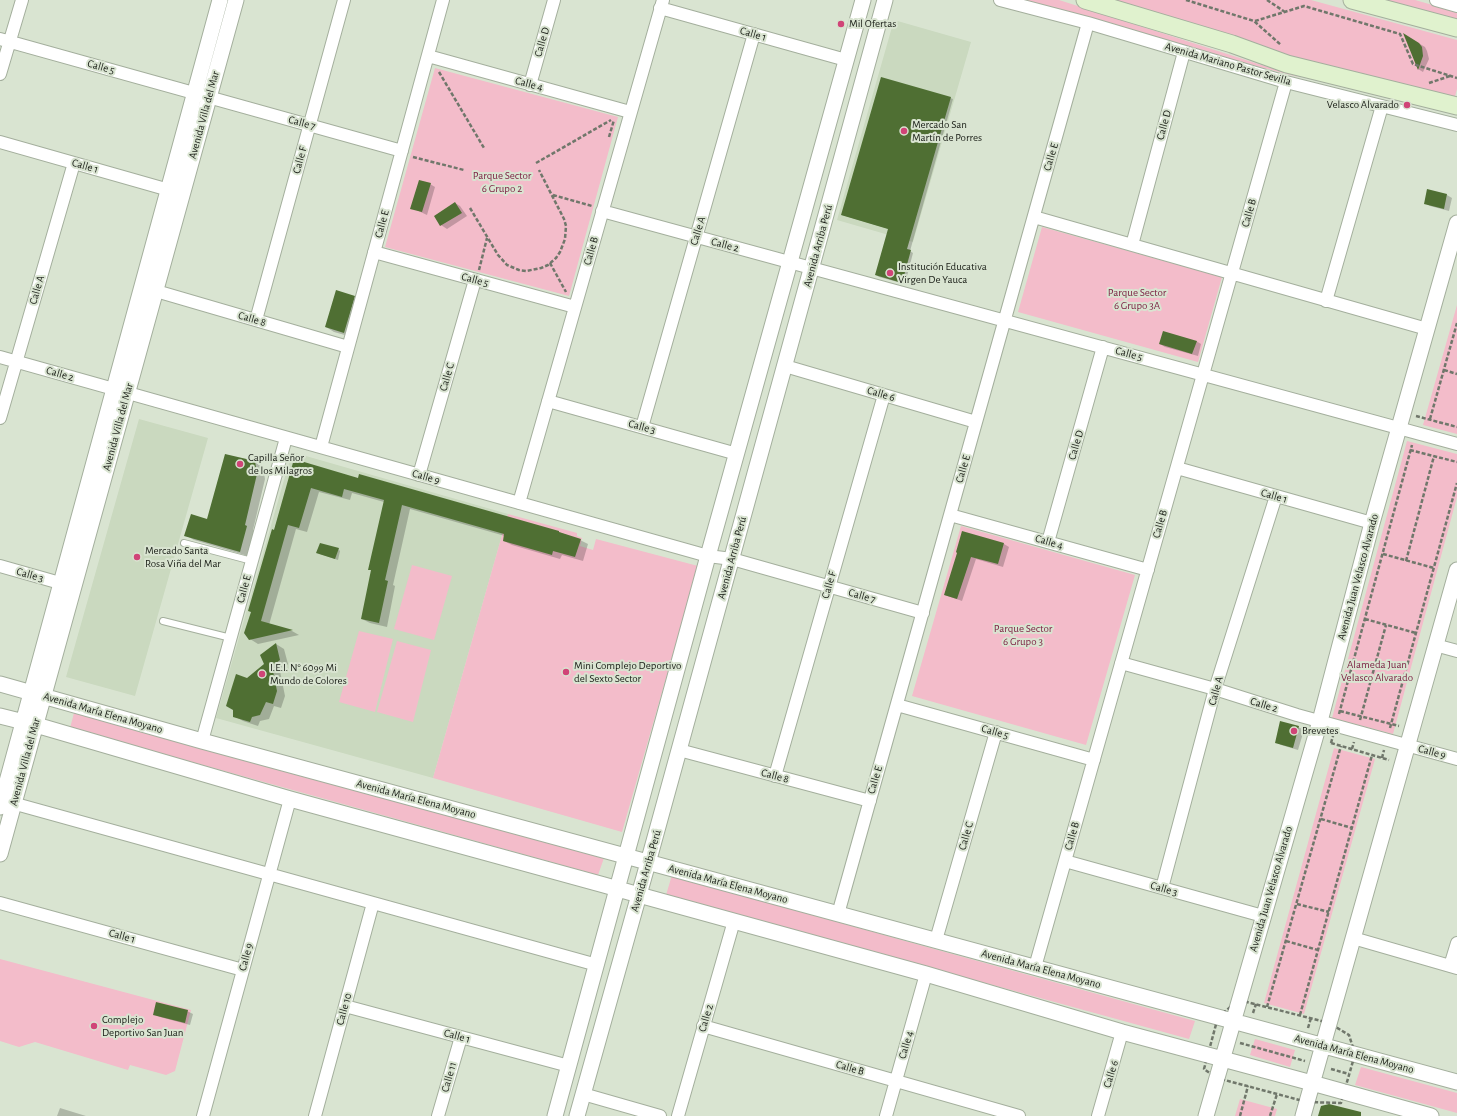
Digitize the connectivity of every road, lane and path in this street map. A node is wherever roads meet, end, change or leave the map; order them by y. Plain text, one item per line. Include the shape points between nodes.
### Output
1 (22, 0) edge
2 (220, 0) edge
3 (236, 0) edge
4 (344, 0) edge
5 (443, 0) edge
6 (554, 0) edge
7 (863, 0) edge
8 (885, 0) edge
9 (1000, 0) edge
10 (1085, 0) edge
11 (1186, 0) edge
12 (1267, 0) edge
13 (1352, 0) edge
14 (1436, 0) edge
15 (662, 4) edge
16 (1457, 6) edge
17 (1285, 12) junction
18 (1088, 23) junction
19 (1457, 28) edge
20 (754, 34) junction
21 (5, 40) edge
22 (1184, 52) junction
23 (428, 56) junction
24 (846, 60) junction
25 (438, 71) junction
26 (445, 73) dead end
27 (0, 74) edge
28 (436, 78) dead end
29 (1457, 78) edge
30 (1286, 82) junction
31 (530, 84) junction
32 (202, 96) junction
33 (1382, 106) junction
34 (1457, 106) edge
35 (630, 112) junction
36 (607, 116) dead end
37 (614, 118) junction
38 (310, 125) junction
39 (1457, 125) edge
40 (608, 140) dead end
41 (0, 142) edge
42 (484, 148) dead end
43 (415, 150) dead end
44 (402, 151) junction
45 (413, 157) junction
46 (74, 163) junction
47 (536, 163) dead end
48 (411, 164) dead end
49 (464, 170) dead end
50 (540, 170) dead end
51 (169, 190) junction
52 (552, 195) junction
53 (591, 205) junction
54 (470, 208) dead end
55 (603, 210) junction
56 (589, 212) dead end
57 (1034, 217) junction
58 (1457, 223) edge
59 (487, 237) junction
60 (696, 237) junction
61 (1132, 245) junction
62 (374, 252) junction
63 (550, 263) junction
64 (801, 265) junction
65 (472, 268) dead end
66 (486, 272) dead end
67 (1232, 274) junction
68 (477, 277) junction
69 (569, 286) dead end
70 (156, 291) junction
71 (560, 292) dead end
72 (567, 294) junction
73 (1326, 300) junction
74 (575, 307) junction
75 (256, 320) junction
76 (1005, 320) junction
77 (1457, 323) edge
78 (1427, 329) junction
79 (348, 347) junction
80 (1103, 347) junction
81 (0, 358) edge
82 (16, 362) junction
83 (785, 366) junction
84 (1444, 370) junction
85 (1203, 374) junction
86 (1457, 374) edge
87 (121, 391) junction
88 (884, 395) junction
89 (548, 401) junction
90 (1404, 412) junction
91 (1420, 417) junction
92 (0, 418) edge
93 (1430, 419) junction
94 (976, 422) junction
95 (642, 427) junction
96 (1457, 427) edge
97 (1399, 428) junction
98 (1416, 433) junction
99 (286, 438) junction
100 (1457, 444) edge
101 (1394, 446) junction
102 (321, 447) junction
103 (1411, 450) junction
104 (737, 454) junction
105 (1434, 456) junction
106 (1457, 462) edge
107 (1176, 468) junction
108 (419, 475) junction
109 (1457, 483) edge
110 (1276, 496) junction
111 (519, 503) junction
112 (950, 515) junction
113 (1372, 523) junction
114 (184, 542) dead end
115 (1048, 542) junction
116 (1382, 554) junction
117 (708, 556) junction
118 (732, 559) junction
119 (252, 561) junction
120 (1406, 561) junction
121 (0, 566) edge
122 (1434, 568) junction
123 (1148, 570) junction
124 (1457, 570) edge
125 (60, 583) junction
126 (829, 586) junction
127 (923, 613) junction
128 (1365, 619) junction
129 (163, 621) dead end
130 (1386, 624) junction
131 (1416, 633) junction
132 (230, 638) junction
133 (1436, 645) junction
134 (1457, 651) edge
135 (1121, 663) junction
136 (0, 684) edge
137 (1215, 690) junction
138 (37, 694) junction
139 (897, 705) junction
140 (1340, 711) junction
141 (1322, 714) junction
142 (0, 716) edge
143 (1361, 717) junction
144 (30, 723) junction
145 (1391, 724) junction
146 (1336, 726) junction
147 (1412, 730) junction
148 (1357, 731) junction
149 (996, 732) junction
150 (1315, 739) junction
151 (1387, 740) junction
152 (202, 741) junction
153 (1331, 743) junction
154 (1407, 745) junction
155 (1341, 746) junction
156 (1352, 749) junction
157 (679, 750) junction
158 (1372, 755) junction
159 (1382, 758) junction
160 (1457, 759) edge
161 (1094, 760) junction
162 (1402, 764) junction
163 (775, 776) junction
164 (290, 799) junction
165 (870, 800) junction
166 (4, 803) edge
167 (1320, 819) junction
168 (1352, 828) junction
169 (0, 854) edge
170 (627, 856) junction
171 (1065, 861) junction
172 (649, 862) junction
173 (269, 874) junction
174 (1162, 888) junction
175 (618, 889) junction
176 (639, 895) junction
177 (0, 903) edge
178 (373, 903) junction
179 (1296, 904) junction
180 (1329, 912) junction
181 (838, 914) junction
182 (1264, 916) junction
183 (734, 921) junction
184 (1353, 938) junction
185 (936, 940) junction
186 (1286, 941) junction
187 (1457, 942) edge
188 (1318, 950) junction
189 (597, 965) junction
190 (1035, 967) junction
191 (1454, 967) edge
192 (243, 970) junction
193 (926, 974) junction
194 (1239, 1000) junction
195 (345, 1006) junction
196 (1267, 1007) junction
197 (1300, 1015) junction
198 (1233, 1021) junction
199 (1329, 1023) junction
200 (703, 1026) junction
201 (1122, 1032) junction
202 (1213, 1035) dead end
203 (461, 1037) junction
204 (1228, 1039) junction
205 (1323, 1045) junction
206 (1355, 1054) junction
207 (1222, 1059) junction
208 (1317, 1065) junction
209 (569, 1066) junction
210 (1349, 1074) junction
211 (1217, 1078) junction
212 (896, 1081) junction
213 (1457, 1082) edge
214 (1312, 1083) junction
215 (1248, 1086) junction
216 (1344, 1092) junction
217 (583, 1094) junction
218 (1277, 1094) junction
219 (1305, 1109) edge
220 (1408, 1113) edge
221 (204, 1116) edge
222 (315, 1116) edge
223 (438, 1116) edge
224 (555, 1116) edge
225 (577, 1116) edge
226 (660, 1116) edge
227 (678, 1116) edge
228 (886, 1116) edge
229 (1019, 1116) edge
230 (1098, 1116) edge
231 (1206, 1116) edge
232 (1240, 1116) edge
233 (1270, 1116) edge
234 (1431, 1116) edge

1 - 21 street
2 - 32 street, Avenida Villa del Mar
3 - 32 street, Avenida Villa del Mar
4 - 38 street, Calle F
5 - 23 street, Calle E
6 - 31 street, Calle D
7 - 24 street, Avenida Arriba Perú
8 - 64 street, Avenida Arriba Perú
9 - 18 street, Avenida Mariano Pastor Sevilla
10 - 34 main road, Avenida Mariano Pastor Sevilla via 1232,44 1287,64
11 - 17 path via 1254,21
12 - 17 path
13 - 19 main road
14 - 16 street
15 - 20 street, Calle 1
15 - 35 street, Calle B
17 - 29 path via 1304,6 1400,34 1413,64
18 - 22 street, Avenida Mariano Pastor Sevilla
18 - 57 street, Calle E
20 - 24 street, Calle 1
20 - 60 street, Calle A
21 - 27 street
21 - 32 street, Calle 5
22 - 30 street, Avenida Mariano Pastor Sevilla
22 - 61 street, Calle D
23 - 31 street, Calle 4
23 - 44 street, Calle E
24 - 64 street, Avenida Arriba Perú
25 - 26 path
25 - 28 path
25 - 42 path
30 - 33 street, Avenida Mariano Pastor Sevilla
30 - 67 street, Calle B
31 - 35 street, Calle 4
32 - 38 street, Calle 7
32 - 51 street, Avenida Villa del Mar
32 - 70 street, Avenida Villa del Mar
33 - 39 street, Avenida Mariano Pastor Sevilla
33 - 73 street
35 - 55 street, Calle B
36 - 37 path
37 - 40 path
37 - 47 path
38 - 44 street, Calle 7
38 - 75 street, Calle F
41 - 46 street, Calle 1
43 - 45 path
44 - 62 street, Calle E
45 - 48 path
45 - 49 path
46 - 51 street, Calle 1
46 - 82 street, Calle A
50 - 52 path
51 - 87 street, Avenida Villa del Mar
52 - 53 path
52 - 63 path via 564,219 566,233 560,252
53 - 55 path
53 - 56 path
54 - 59 path
55 - 60 street, Calle 2
55 - 74 street, Calle B
57 - 61 street
57 - 76 street, Calle E
58 - 78 street, Avenida Juan Velasco Alvarado
59 - 63 path via 502,260 512,268 526,271
59 - 68 path
60 - 64 street, Calle 2
60 - 95 street, Calle A
61 - 67 street
62 - 68 street, Calle 5
62 - 79 street, Calle E
63 - 72 path
64 - 76 street, Calle 5
64 - 83 street, Avenida Arriba Perú
64 - 104 street, Avenida Arriba Perú
65 - 68 path
66 - 68 path
67 - 73 street
67 - 85 street, Calle B
68 - 74 street, Calle 5
68 - 108 street, Calle C
69 - 72 path
70 - 75 street, Calle 8
70 - 87 street, Avenida Villa del Mar
71 - 72 path
73 - 78 street
74 - 89 street, Calle B
75 - 79 street, Calle 8
76 - 80 street, Calle 5
76 - 94 street, Calle E
77 - 84 path
78 - 90 street, Avenida Juan Velasco Alvarado
79 - 102 street, Calle E
80 - 85 street, Calle 5
80 - 115 street, Calle D
81 - 82 street, Calle 2
82 - 87 street, Calle 2
82 - 92 street, Calle A
83 - 88 street, Calle 6
83 - 118 street, Avenida Arriba Perú
84 - 86 path
84 - 93 path
85 - 97 street, Calle 5
85 - 107 street, Calle B
87 - 99 street, Calle 9
87 - 125 street, Avenida Villa del Mar
87 - 138 street, Avenida Villa del Mar
88 - 94 street, Calle 6
88 - 126 street, Calle F
89 - 95 street, Calle 3
89 - 111 street, Calle B
90 - 91 path
90 - 97 street, Avenida Juan Velasco Alvarado
91 - 93 path
91 - 98 path
93 - 96 path
94 - 112 street, Calle E
95 - 104 street, Calle 3
97 - 98 street, Calle 5
97 - 101 street, Avenida Juan Velasco Alvarado
98 - 100 street, Calle 5
98 - 103 path
99 - 102 street, Calle 9
99 - 119 street, Calle E
101 - 103 path
101 - 113 street, Avenida Juan Velasco Alvarado
102 - 108 street, Calle 9
103 - 105 path
103 - 116 path
104 - 117 street, Avenida Arriba Perú
105 - 106 path
105 - 120 path
107 - 110 street, Calle 1
107 - 123 street, Calle B
108 - 111 street, Calle 9
109 - 122 path
110 - 113 street, Calle 1
110 - 137 street, Calle A
111 - 117 street, Calle 9
112 - 115 street, Calle 4
112 - 127 street, Calle E
113 - 141 street, Avenida Juan Velasco Alvarado
114 - 119 lane
115 - 123 street, Calle 4
116 - 120 path
116 - 128 path
117 - 118 street, Calle 9
117 - 170 street, Avenida Arriba Perú
118 - 126 street, Calle 7
118 - 157 street, Avenida Arriba Perú
119 - 132 street, Calle E
120 - 122 path
121 - 125 street, Calle 3
122 - 131 path
123 - 135 street, Calle B
124 - 133 street
125 - 138 street, Avenida Villa del Mar
126 - 127 street, Calle 7
126 - 163 street, Calle F
127 - 139 street, Calle E
128 - 130 path
128 - 140 path
129 - 132 lane
130 - 131 path
130 - 143 path
131 - 145 path
132 - 152 street, Calle E
133 - 134 street
133 - 147 street
135 - 137 street, Calle 2
135 - 161 street, Calle B
136 - 138 street, Avenida María Elena Moyano
137 - 141 street, Calle 2
137 - 174 street, Calle A
138 - 144 street, Avenida Villa del Mar
138 - 152 street, Avenida María Elena Moyano
139 - 149 street, Calle 5
139 - 165 street, Calle E
140 - 141 path
140 - 143 path
140 - 146 path
141 - 146 street, Calle 2
141 - 150 street, Avenida Juan Velasco Alvarado
142 - 144 street
143 - 145 path
143 - 148 path
144 - 164 street
144 - 166 street, Avenida Villa del Mar
145 - 147 path
145 - 151 path
146 - 148 street, Calle 2
146 - 153 path
147 - 154 street
148 - 151 street, Calle 2
148 - 156 path
149 - 161 street, Calle 5
149 - 185 street, Calle C
150 - 153 path
150 - 182 street, Avenida Juan Velasco Alvarado
151 - 154 street, Calle 2
151 - 159 path
152 - 170 street, Avenida María Elena Moyano
153 - 155 path
154 - 160 street, Calle 9
154 - 162 street
155 - 156 path
155 - 167 path
156 - 158 path
157 - 163 street, Calle 8
157 - 172 street, Avenida Arriba Perú
158 - 159 path
158 - 168 path
159 - 162 path
161 - 171 street, Calle B
162 - 184 street
163 - 165 street, Calle 8
164 - 173 street, Calle 9
164 - 175 street
165 - 181 street, Calle E
166 - 169 street, Avenida Villa del Mar
166 - 173 street
167 - 168 path
167 - 179 path
168 - 180 path
170 - 172 street, Avenida María Elena Moyano
170 - 175 street, Avenida Arriba Perú
171 - 174 street, Calle 3
171 - 190 street, Calle B
172 - 176 street, Avenida Arriba Perú
172 - 181 street, Avenida María Elena Moyano
173 - 178 street
173 - 192 street, Calle 9
174 - 182 street, Calle 3
175 - 176 street
175 - 189 street, Avenida Arriba Perú
176 - 183 street
176 - 217 street, Avenida Arriba Perú
177 - 192 street, Calle 1
178 - 189 street
178 - 195 street, Calle 10
179 - 180 path
179 - 186 path
180 - 188 path
181 - 185 street, Avenida María Elena Moyano
182 - 194 street, Avenida Juan Velasco Alvarado
183 - 193 street
183 - 200 street, Calle 2
184 - 191 street
184 - 199 street
185 - 190 street, Avenida María Elena Moyano
186 - 188 path
186 - 196 path
187 - 191 street
188 - 197 path
189 - 209 street, Avenida Arriba Perú
190 - 198 street, Avenida María Elena Moyano
192 - 221 street, Calle 9
193 - 201 street
193 - 212 street, Calle 4
194 - 196 path
194 - 198 street, Avenida Juan Velasco Alvarado
195 - 203 street, Calle 1
195 - 222 street, Calle 10
196 - 197 path
197 - 199 path
198 - 204 street, Avenida Juan Velasco Alvarado
198 - 205 street, Avenida María Elena Moyano
199 - 205 street
199 - 206 path via 1349,1035
200 - 212 street, Calle B
200 - 227 street, Calle 2
201 - 207 street
201 - 230 street, Calle 6
202 - 204 path
203 - 209 street, Calle 1
203 - 223 street, Calle 11
204 - 207 street, Avenida Juan Velasco Alvarado
204 - 208 path
205 - 206 street, Avenida María Elena Moyano
205 - 208 street
206 - 210 path
206 - 213 street, Avenida María Elena Moyano
207 - 211 street, Avenida Juan Velasco Alvarado
207 - 214 street
208 - 210 path
208 - 214 street
209 - 224 street, Avenida Arriba Perú
210 - 216 path
211 - 215 path
211 - 231 street, Avenida Juan Velasco Alvarado
212 - 228 street, Calle 4
212 - 229 street, Calle B
214 - 216 street
214 - 219 street
215 - 218 path
215 - 232 path
216 - 219 path via 1341,1103
216 - 220 street
217 - 225 street, Avenida Arriba Perú
217 - 226 street
218 - 219 path
218 - 233 path
220 - 234 street

